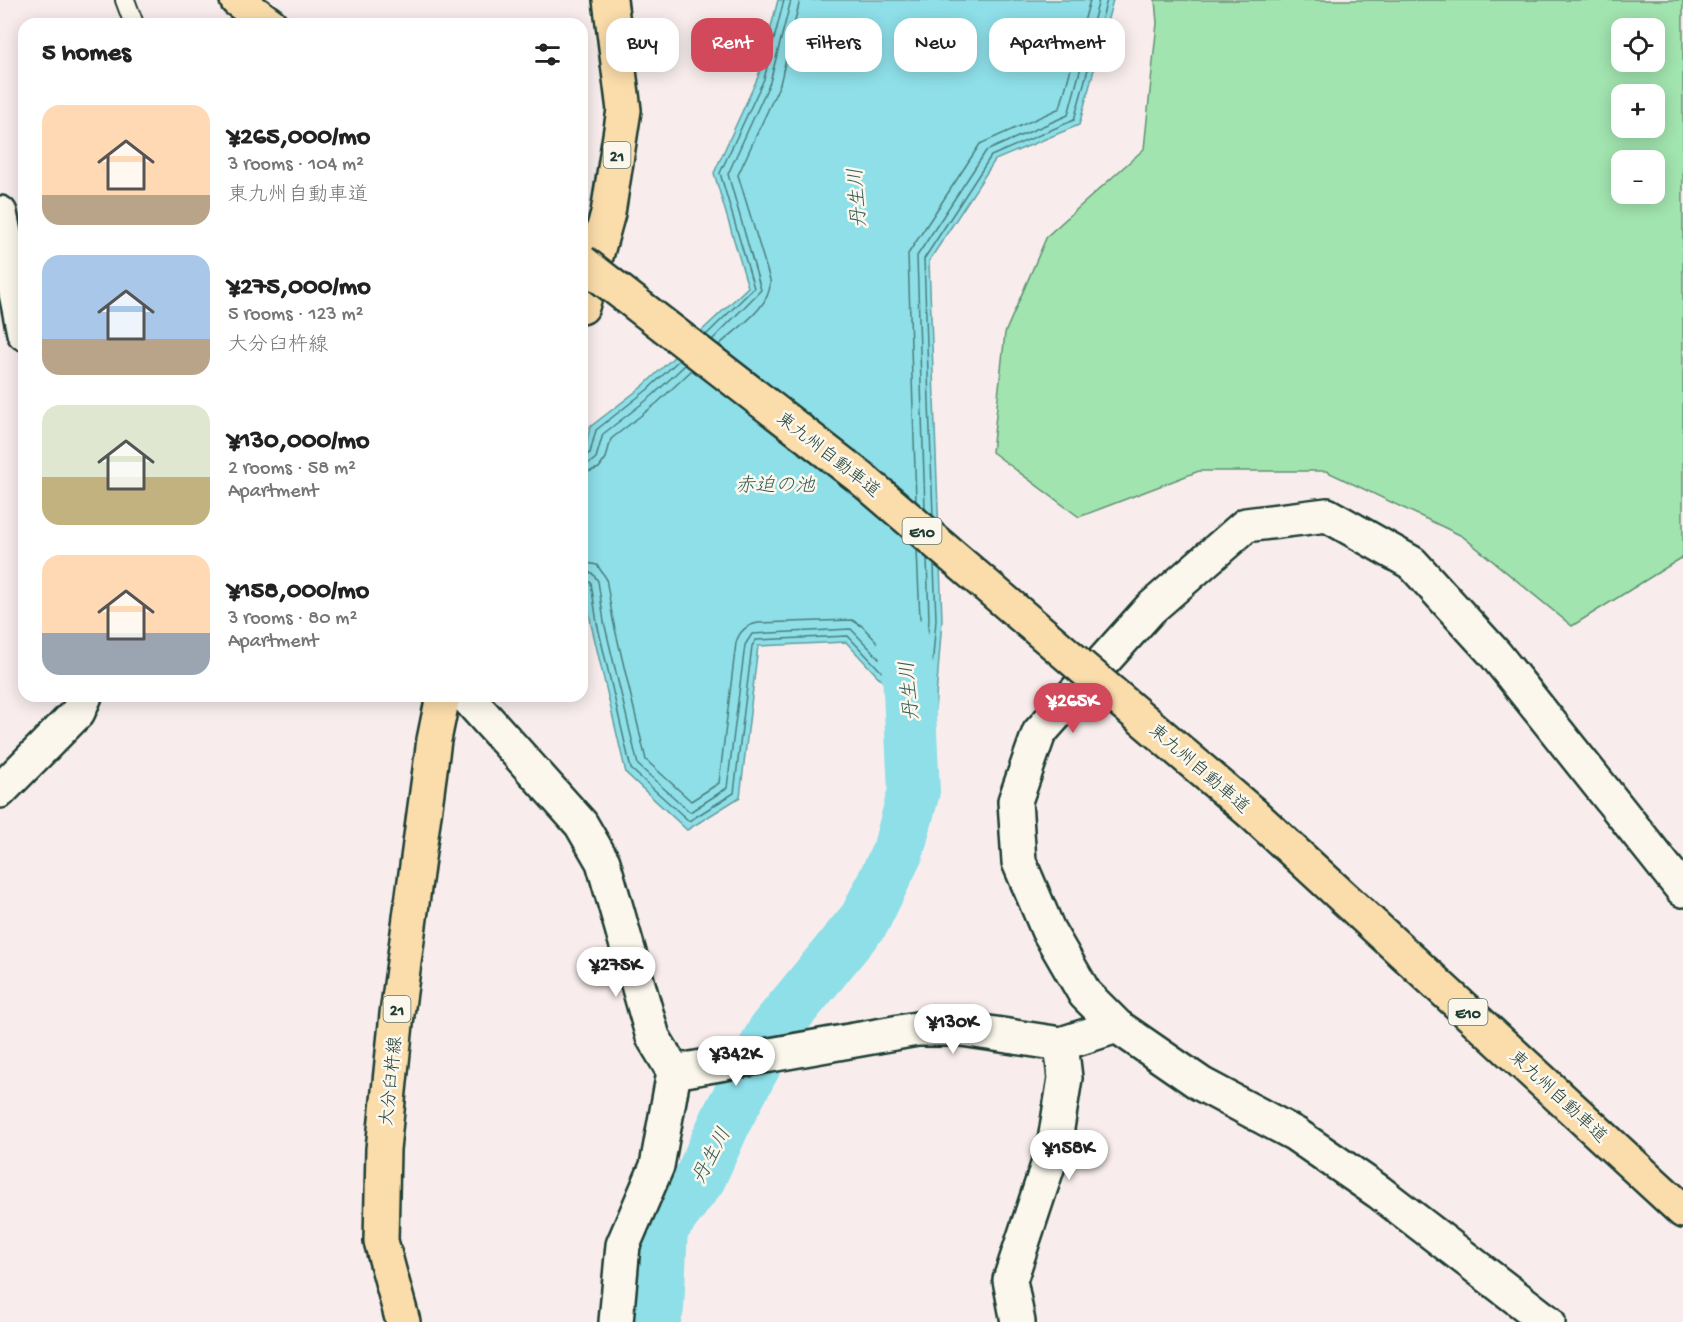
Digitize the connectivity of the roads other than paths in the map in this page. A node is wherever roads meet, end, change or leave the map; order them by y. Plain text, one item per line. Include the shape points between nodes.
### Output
1 (124, 0) edge
2 (237, 0) edge
3 (610, 0) edge
4 (132, 18) edge
5 (262, 18) edge
6 (0, 213) edge
7 (588, 267) edge
8 (588, 285) edge
9 (18, 303) edge
10 (82, 702) edge
11 (443, 702) edge
12 (471, 702) edge
13 (0, 791) edge
14 (1683, 890) edge
15 (1117, 1026) junction
16 (1061, 1044) junction
17 (682, 1070) junction
18 (1683, 1211) edge
19 (403, 1322) edge
20 (616, 1322) edge
21 (1018, 1322) edge
22 (1548, 1322) edge

1 - 4 lane
2 - 5 main road
3 - 8 main road, 21 via 624,110 608,213
6 - 9 street
7 - 18 main road, 東九州自動車道 / E10, bridge via 861,478 1252,813
10 - 13 street via 78,712
11 - 19 main road, 大分臼杵線 / 21 via 396,1014 383,1149 381,1241
12 - 17 street via 581,824 603,862 653,1037
14 - 15 street via 1495,654 1412,563 1327,515 1246,525 1150,609 1039,733 1015,801 1020,862 1048,930 1086,994
15 - 16 street
15 - 22 street via 1201,1084 1295,1134 1379,1192
16 - 17 street via 962,1029 917,1029
16 - 21 street via 1065,1078 1053,1147 1011,1280
17 - 20 street via 657,1166 623,1245

